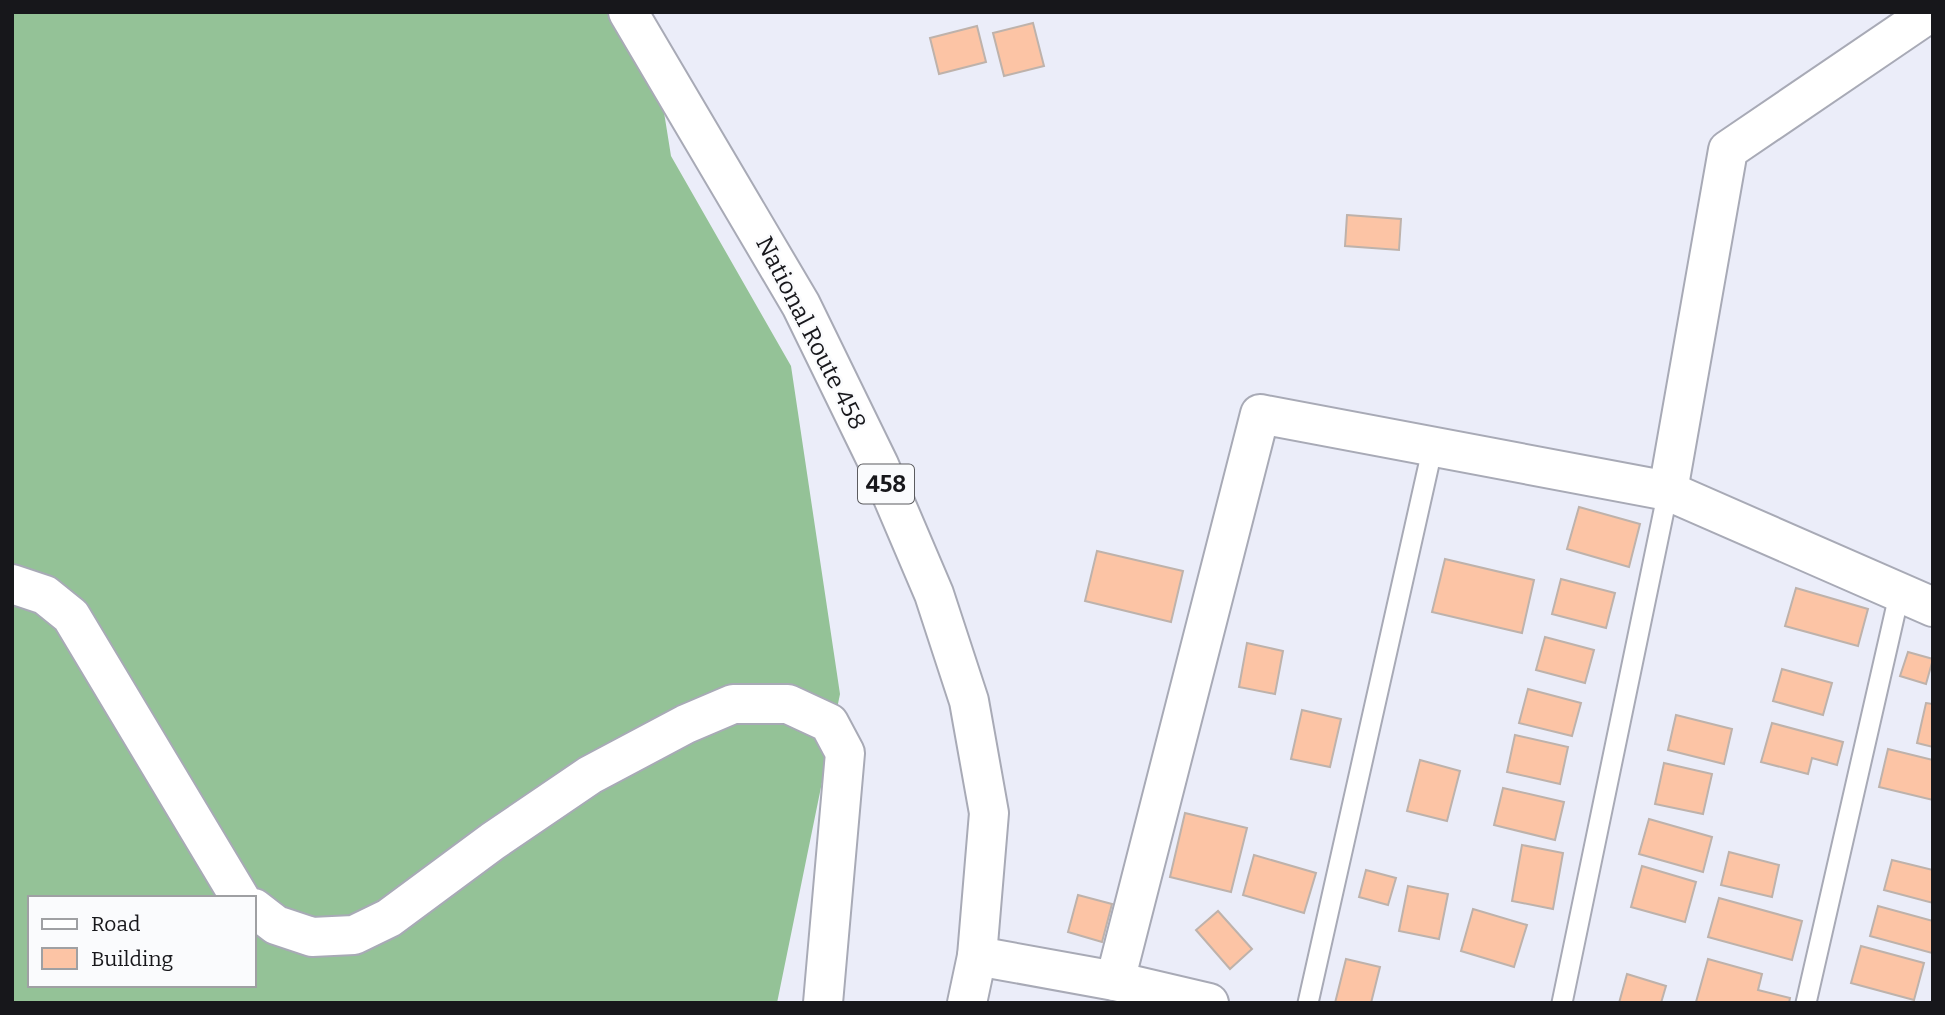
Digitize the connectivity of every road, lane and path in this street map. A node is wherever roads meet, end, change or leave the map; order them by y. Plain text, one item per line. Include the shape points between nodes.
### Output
1 (628, 12) edge
2 (1931, 12) edge
3 (1433, 446) junction
4 (1668, 491) junction
5 (12, 584) edge
6 (1917, 599) edge
7 (239, 896) edge
8 (256, 910) edge
9 (977, 956) junction
10 (1113, 992) edge
11 (823, 1003) edge
12 (967, 1003) edge
13 (1209, 1003) edge
14 (1308, 1003) edge
15 (1562, 1003) edge
16 (1806, 1003) edge

1 - 9 main road, National Route 458 / 458 via 801,305 934,594 969,701 989,813
2 - 4 main road via 1728,150
3 - 4 main road
3 - 10 main road via 1259,414
3 - 14 lane
4 - 6 main road
4 - 15 lane
5 - 7 main road via 45,595 71,616
6 - 16 lane
8 - 11 main road via 276,925 312,937 354,935 389,918 590,775 733,704 788,704 829,723 845,753
9 - 10 main road
9 - 12 main road, National Route 458 / 458
10 - 13 main road

